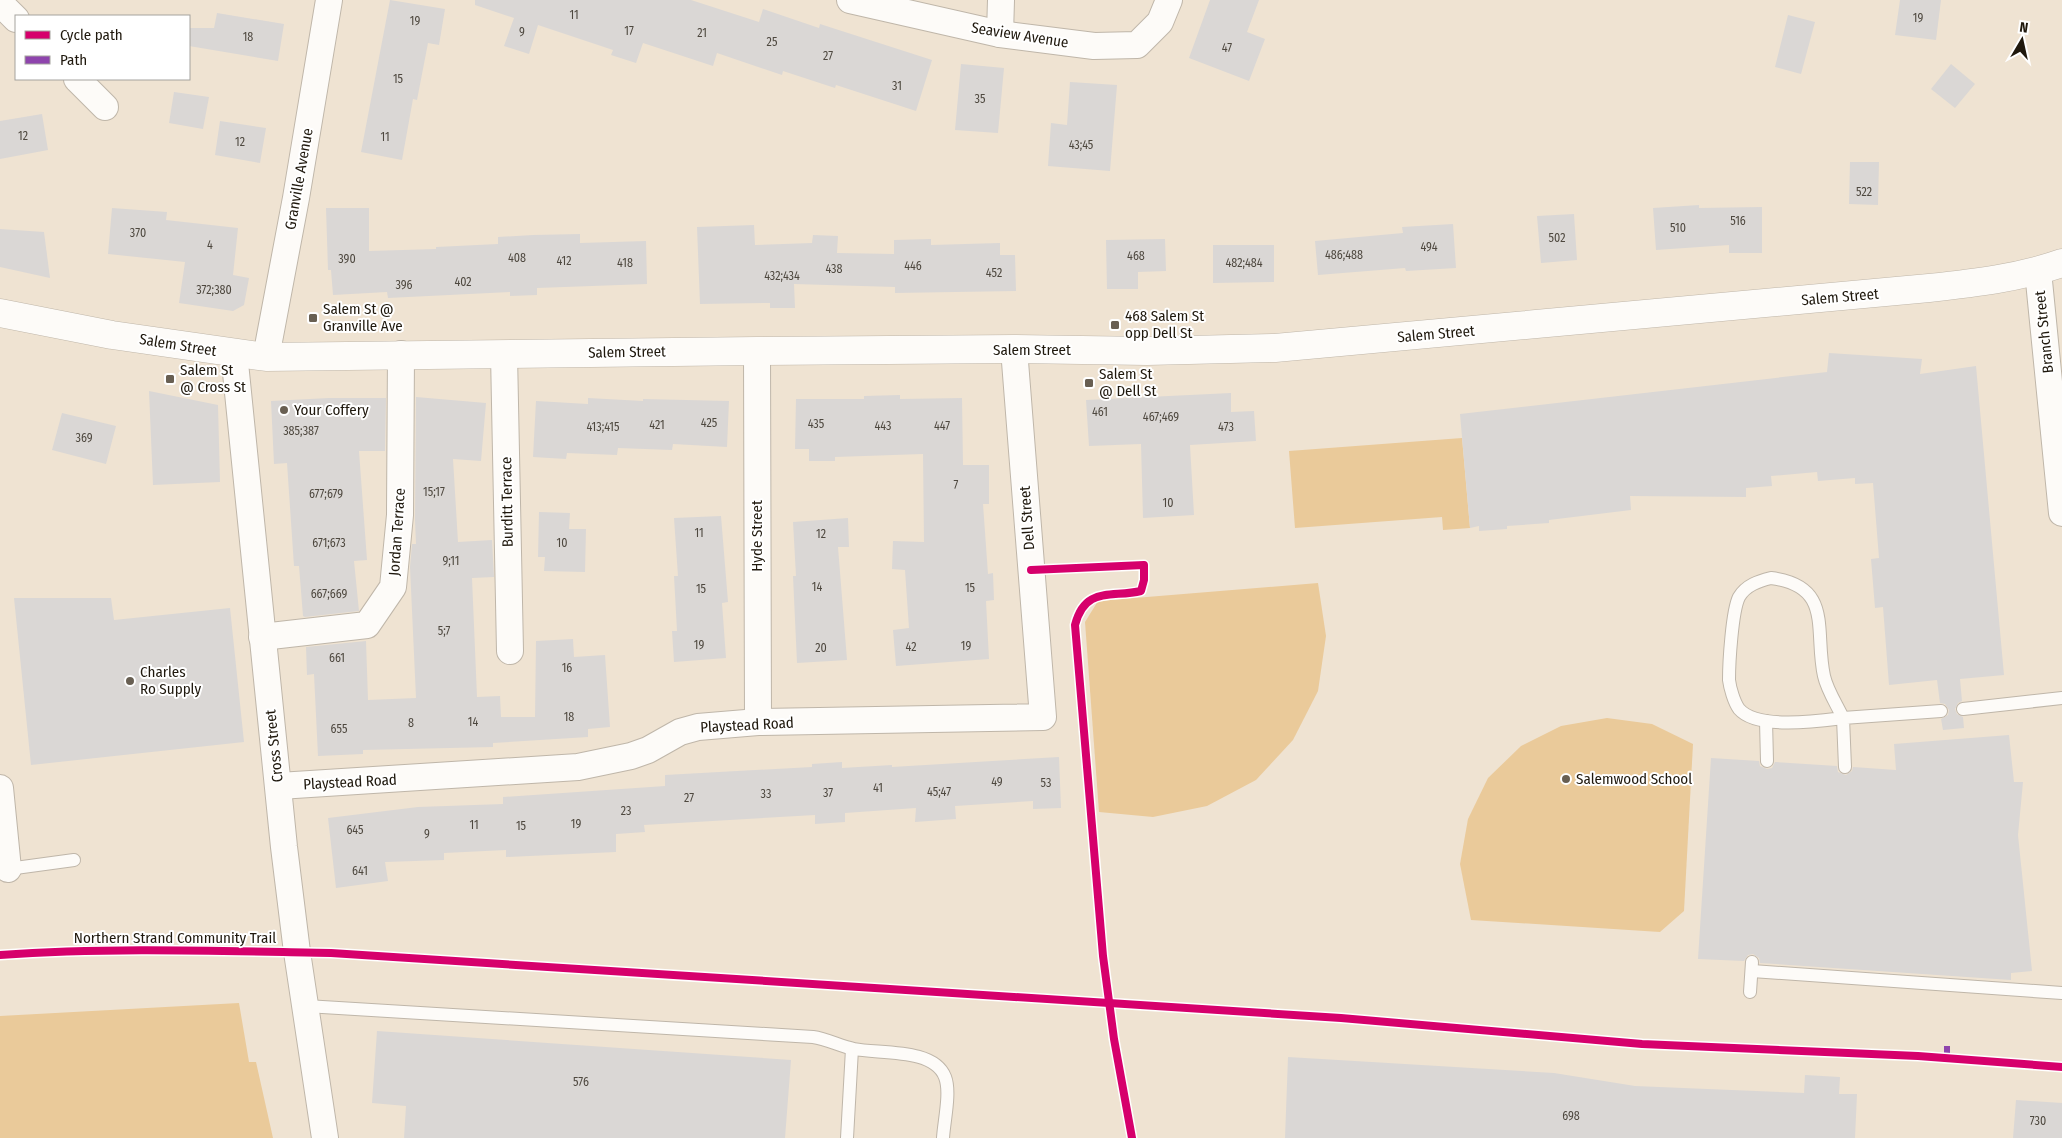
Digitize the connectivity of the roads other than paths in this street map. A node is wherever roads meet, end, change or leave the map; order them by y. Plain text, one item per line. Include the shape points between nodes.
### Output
1 (328, 0) edge
2 (850, 0) edge
3 (1001, 0) edge
4 (1169, 0) edge
5 (0, 2) edge
6 (15, 18) edge
7 (1000, 34) junction
8 (78, 80) edge
9 (105, 107) dead end
10 (2050, 267) edge
11 (0, 313) edge
12 (1014, 349) junction
13 (757, 351) junction
14 (234, 353) junction
15 (401, 354) junction
16 (504, 354) junction
17 (266, 357) junction
18 (2062, 513) edge
19 (262, 637) junction
20 (510, 651) dead end
21 (2062, 698) edge
22 (1962, 709) dead end
23 (1941, 711) dead end
24 (1043, 717) joint
25 (1843, 718) junction
26 (1766, 721) junction
27 (758, 722) junction
28 (1767, 761) dead end
29 (1845, 767) dead end
30 (278, 786) junction
31 (0, 788) edge
32 (74, 860) dead end
33 (8, 869) joint
34 (1750, 992) dead end
35 (2062, 993) edge
36 (306, 1006) junction
37 (852, 1049) junction
38 (325, 1138) edge
39 (847, 1138) edge
40 (943, 1138) edge

1 - 17 street, Granville Avenue
2 - 7 street, Seaview Avenue
3 - 7 street
4 - 7 street, Seaview Avenue via 1160,22 1137,45 1094,46
5 - 6 street
8 - 9 street
10 - 12 main road, Salem Street via 1996,280 1920,289 1275,348 1147,351
10 - 18 street, Branch Street
11 - 14 main road, Salem Street via 112,335
12 - 13 main road, Salem Street
12 - 24 street, Dell Street
13 - 16 main road, Salem Street
13 - 27 street, Hyde Street
14 - 17 main road, Salem Street
14 - 19 street, Cross Street
15 - 16 main road, Salem Street
15 - 17 main road, Salem Street
15 - 19 street, Jordan Terrace via 400,515 393,587 368,625
16 - 20 street, Burditt Terrace
19 - 30 street, Cross Street
21 - 22 lane
23 - 25 lane
24 - 27 street, Playstead Road
25 - 26 lane
25 - 26 lane via 1824,677 1814,601 1805,589 1796,584 1771,578 1747,587 1739,597 1732,634 1729,682 1740,709
25 - 29 lane
26 - 28 lane
27 - 30 street, Playstead Road via 698,727 680,732 631,756 578,767
30 - 36 street, Cross Street
31 - 33 street
32 - 33 lane
34 - 35 lane via 1752,967
36 - 37 lane via 813,1037
36 - 38 street, Cross Street
37 - 39 lane
37 - 40 lane via 924,1057 935,1063 947,1084

